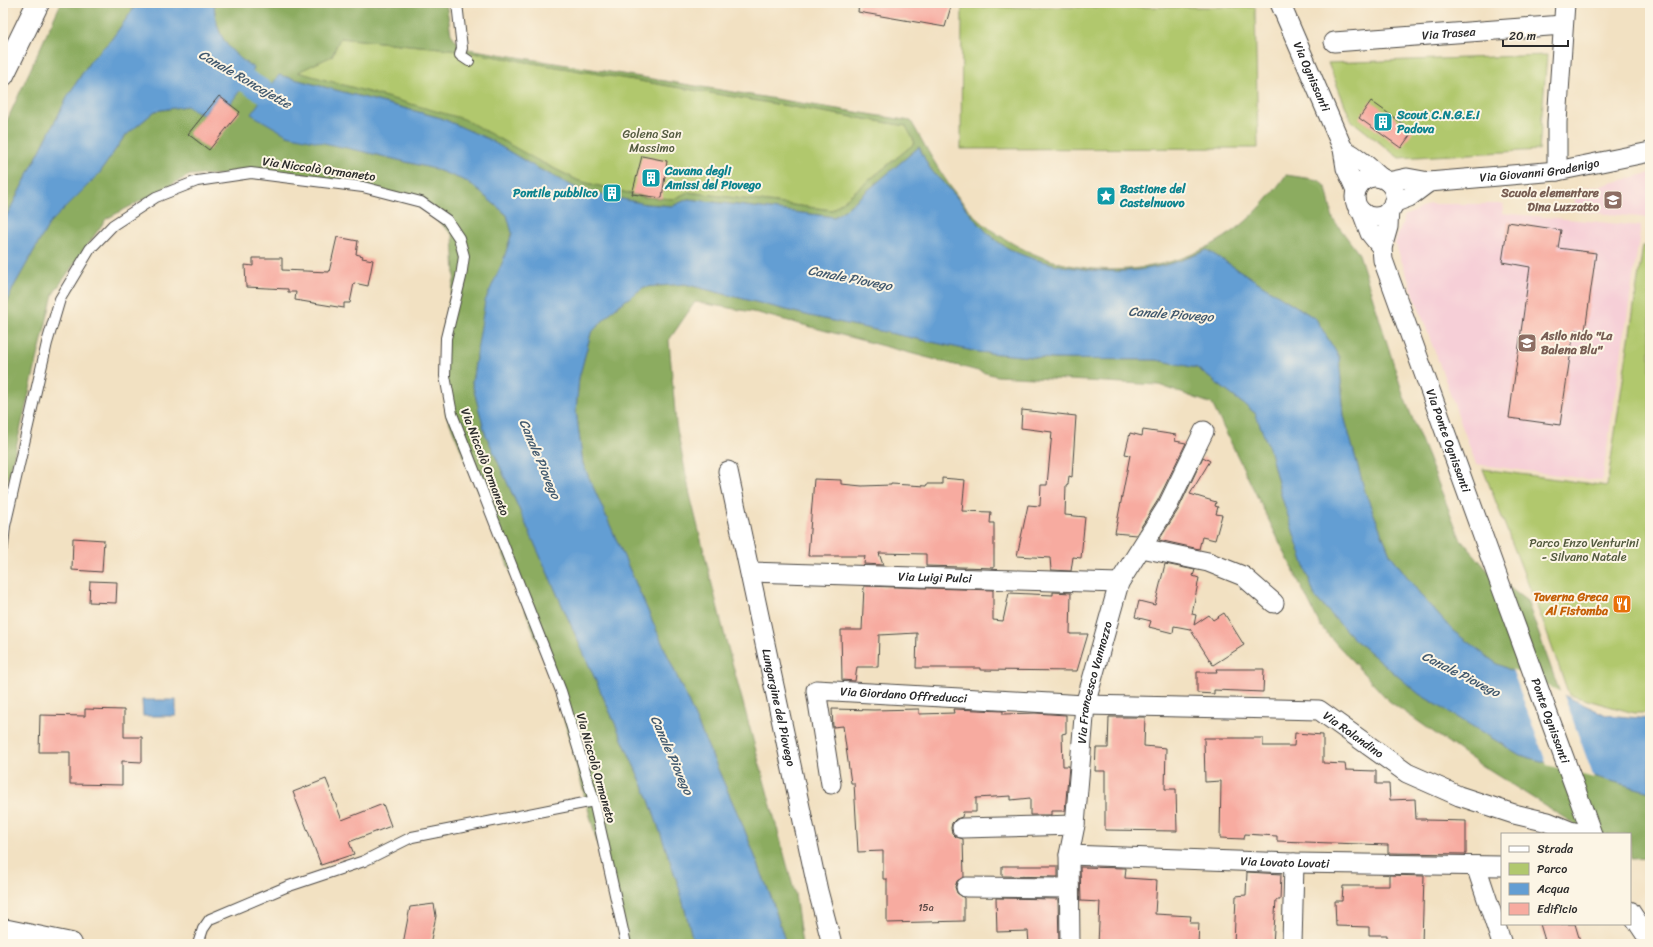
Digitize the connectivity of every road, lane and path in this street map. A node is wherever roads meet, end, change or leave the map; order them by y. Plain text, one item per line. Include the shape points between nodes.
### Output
1 (38, 3) edge
2 (457, 3) edge
3 (1280, 3) edge
4 (1565, 3) edge
5 (1563, 25) junction
6 (1334, 42) dead end
7 (469, 61) dead end
8 (3, 75) edge
9 (1343, 150) junction
10 (1650, 152) edge
11 (1557, 171) junction
12 (1384, 180) junction
13 (1429, 182) junction
14 (1356, 190) junction
15 (1391, 206) junction
16 (1362, 212) junction
17 (1382, 248) junction
18 (1204, 432) dead end
19 (728, 470) dead end
20 (3, 546) edge
21 (1142, 548) junction
22 (750, 572) junction
23 (1119, 583) junction
24 (1274, 603) dead end
25 (1518, 633) joint
26 (1085, 705) junction
27 (832, 784) dead end
28 (594, 801) junction
29 (1075, 825) junction
30 (962, 828) dead end
31 (1579, 833) edge
32 (1592, 833) edge
33 (1069, 855) junction
34 (1294, 862) junction
35 (1476, 866) junction
36 (1501, 866) edge
37 (966, 887) dead end
38 (1068, 888) junction
39 (1631, 915) edge
40 (3, 930) edge
41 (1650, 941) edge
42 (71, 944) edge
43 (198, 944) edge
44 (626, 944) edge
45 (832, 944) edge
46 (1070, 944) edge
47 (1292, 944) edge
48 (1502, 944) edge

1 - 8 main road
2 - 7 lane via 462,48 460,54
3 - 9 street, Via Ognissanti
4 - 5 street
5 - 6 street, Via Trasea
5 - 11 street via 1557,122
9 - 12 street via 1360,159
9 - 14 street, Via Ognissanti via 1346,168
10 - 11 street, Via Giovanni Gradenigo
11 - 13 street, Via Giovanni Gradenigo
12 - 13 street, Via Giovanni Gradenigo via 1408,178
12 - 14 street via 1373,177 1366,179
12 - 15 street via 1394,192
13 - 15 street via 1409,197
14 - 16 street via 1357,206
15 - 16 street via 1383,214 1376,216 1368,216
15 - 17 street, Via Ponte Ognissanti
16 - 17 street, Via Ponte Ognissanti via 1370,233
17 - 25 street, Via Ponte Ognissanti via 1383,260
18 - 21 street, Via Francesco Vannozzo via 1168,506
19 - 22 street, Lungargine del Piovego
20 - 28 lane, Via Niccolò Ormaneto via 5,526 47,343 60,299 90,249 113,224 156,197 197,181 251,173 363,187 421,202 447,220 459,238 464,256 446,338 445,376 452,414 561,691
21 - 23 street, Via Francesco Vannozzo
21 - 24 street via 1208,562 1243,576
22 - 23 street, Via Luigi Pulci
22 - 45 street, Lungargine del Piovego via 818,891
23 - 26 street, Via Francesco Vannozzo
25 - 32 street, Ponte Ognissanti
26 - 27 street, Via Giordano Offreducci via 816,690
26 - 29 street, Via Francesco Vannozzo
26 - 31 street, Via Rolandino via 1319,710 1407,773 1459,796
28 - 43 lane via 412,838 364,861 286,887 210,919
28 - 44 lane, Via Niccolò Ormaneto
29 - 30 street
29 - 33 street, Via Francesco Vannozzo
33 - 34 street, Via Lovato Lovati
33 - 38 street, Via Francesco Vannozzo
34 - 35 street, Via Lovato Lovati
34 - 47 street
35 - 36 street, Via Lovato Lovati
35 - 48 street
37 - 38 street
38 - 46 street, Via Francesco Vannozzo
39 - 41 street
40 - 42 main road

